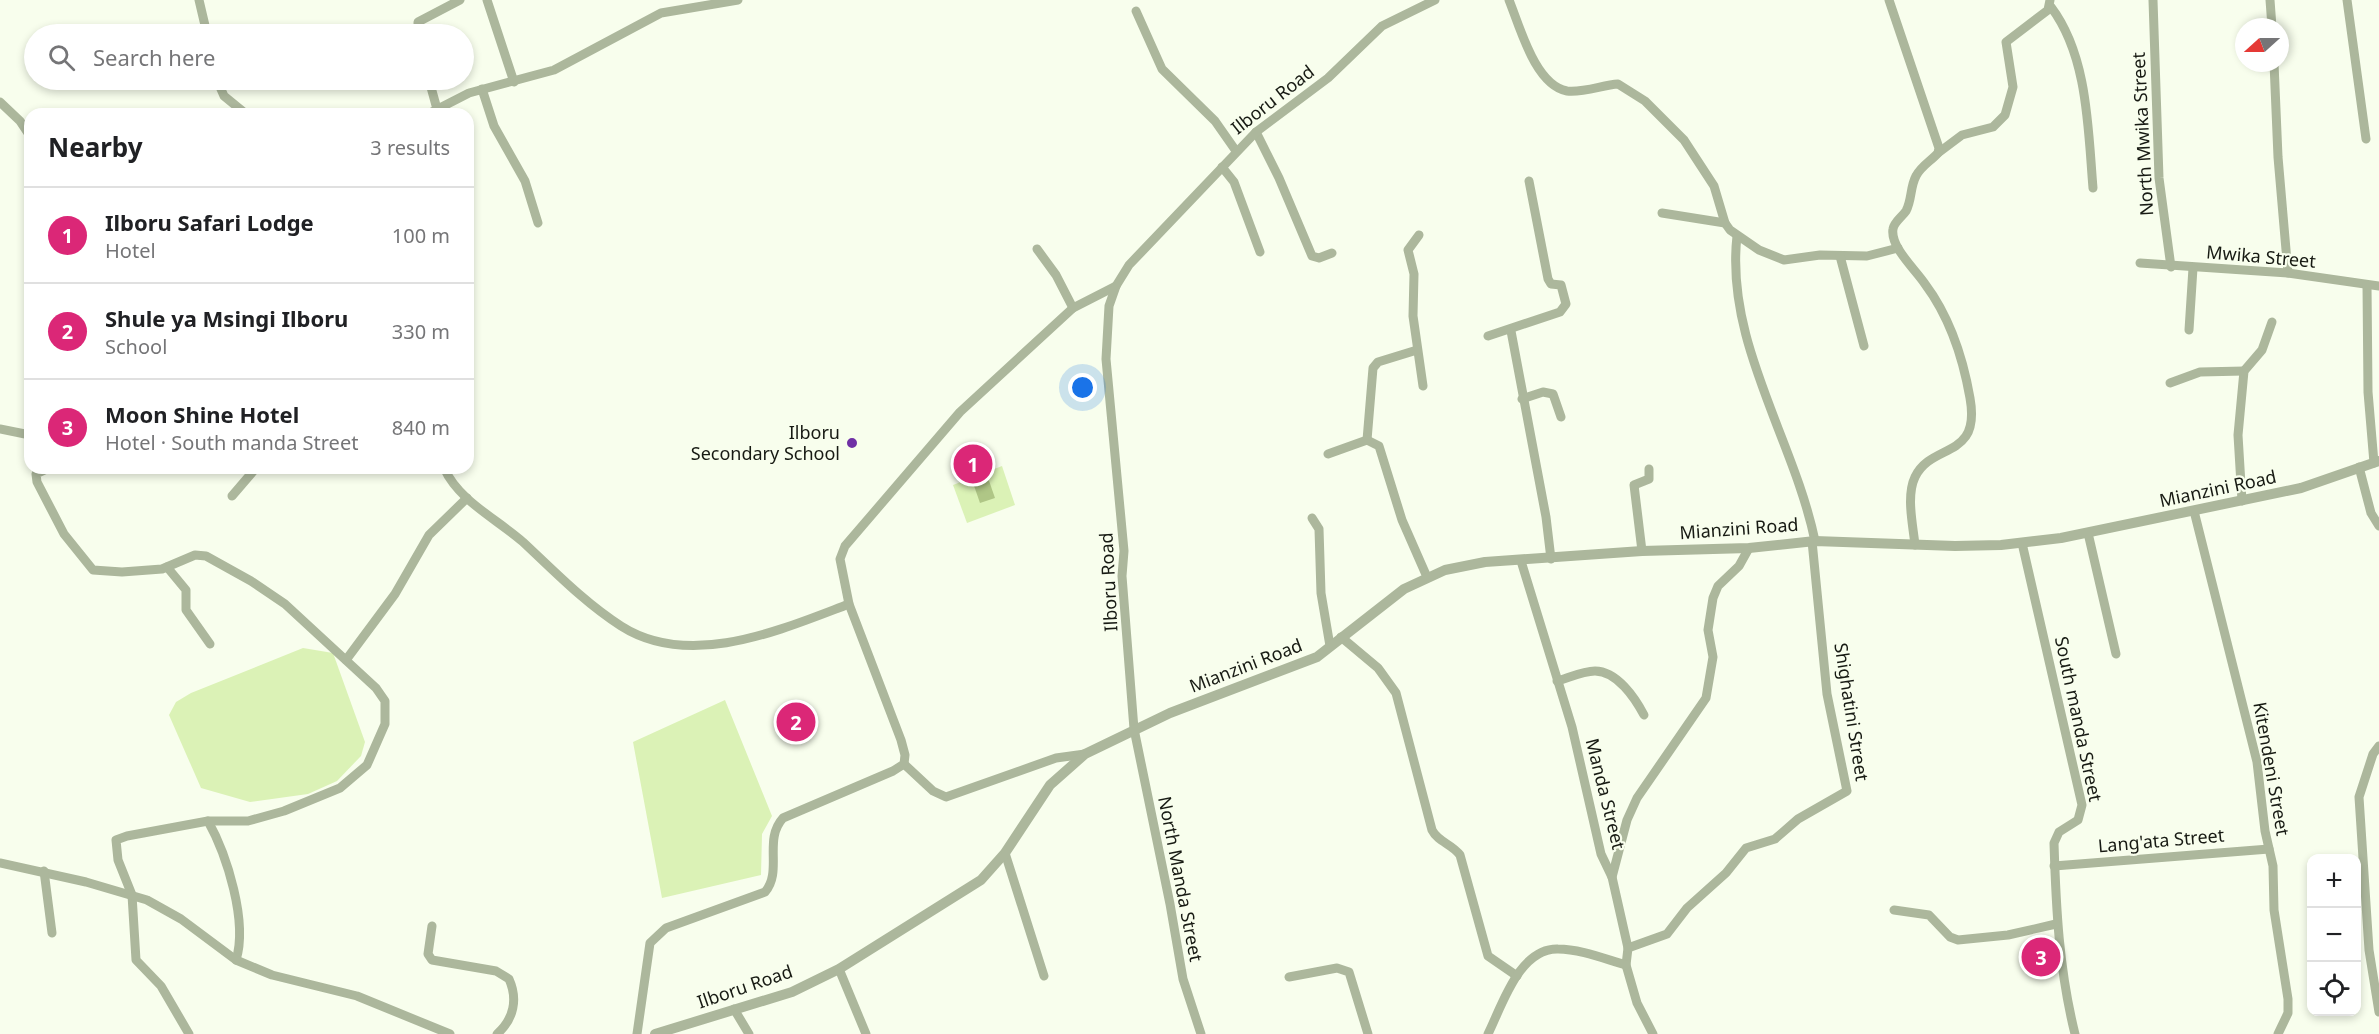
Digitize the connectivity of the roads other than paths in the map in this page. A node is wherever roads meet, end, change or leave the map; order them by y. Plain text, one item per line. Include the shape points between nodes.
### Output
1 (199, 0) edge
2 (460, 0) edge
3 (487, 0) edge
4 (738, 0) edge
5 (1407, 0) edge
6 (1435, 0) edge
7 (1509, 0) edge
8 (1889, 0) edge
9 (2153, 0) edge
10 (2270, 0) edge
11 (2347, 0) edge
12 (2050, 4) edge
13 (1136, 11) dead end
14 (1410, 11) junction
15 (2271, 18) edge
16 (205, 24) edge
17 (418, 24) edge
18 (2274, 72) edge
19 (514, 82) junction
20 (482, 89) junction
21 (221, 90) edge
22 (430, 90) edge
23 (0, 102) edge
24 (239, 108) edge
25 (433, 108) edge
26 (438, 108) edge
27 (24, 127) edge
28 (1256, 132) junction
29 (2366, 139) dead end
30 (1236, 151) junction
31 (1938, 153) junction
32 (1222, 167) junction
33 (1529, 181) dead end
34 (2093, 188) dead end
35 (1662, 213) dead end
36 (538, 223) dead end
37 (1725, 224) junction
38 (1419, 236) dead end
39 (1737, 236) junction
40 (1898, 248) junction
41 (1037, 249) dead end
42 (1260, 252) dead end
43 (1332, 253) dead end
44 (1840, 256) junction
45 (2140, 263) dead end
46 (2171, 267) junction
47 (2193, 268) junction
48 (2288, 273) junction
49 (2367, 285) junction
50 (1116, 286) junction
51 (2379, 286) edge
52 (1073, 308) junction
53 (2272, 322) dead end
54 (2189, 330) dead end
55 (1511, 331) junction
56 (1488, 336) dead end
57 (1864, 346) dead end
58 (1417, 350) junction
59 (2244, 371) junction
60 (2170, 383) dead end
61 (1423, 386) dead end
62 (1522, 399) junction
63 (1561, 417) dead end
64 (0, 429) edge
65 (24, 434) edge
66 (1367, 440) junction
67 (1328, 454) dead end
68 (2376, 462) edge
69 (2359, 467) junction
70 (1649, 469) dead end
71 (36, 474) edge
72 (251, 474) edge
73 (447, 474) edge
74 (232, 496) dead end
75 (467, 498) junction
76 (2242, 501) junction
77 (2194, 511) junction
78 (1312, 518) dead end
79 (2379, 526) edge
80 (2088, 533) junction
81 (1814, 541) junction
82 (2022, 543) junction
83 (1915, 545) junction
84 (1749, 548) junction
85 (1642, 551) junction
86 (1551, 559) junction
87 (1521, 561) junction
88 (167, 567) junction
89 (1427, 576) junction
90 (849, 604) junction
91 (1341, 637) junction
92 (210, 644) dead end
93 (1330, 646) junction
94 (2116, 654) dead end
95 (346, 660) junction
96 (1557, 681) junction
97 (1644, 715) dead end
98 (1134, 729) junction
99 (2379, 746) edge
100 (1085, 754) junction
101 (904, 764) junction
102 (207, 821) junction
103 (2270, 849) junction
104 (1005, 853) junction
105 (0, 863) edge
106 (2055, 866) junction
107 (44, 872) junction
108 (1612, 877) junction
109 (132, 895) junction
110 (1894, 910) dead end
111 (2056, 924) junction
112 (432, 926) dead end
113 (52, 933) dead end
114 (1628, 948) junction
115 (236, 960) junction
116 (1626, 965) junction
117 (839, 969) junction
118 (1044, 976) dead end
119 (1517, 976) junction
120 (1289, 977) dead end
121 (734, 1009) junction
122 (2379, 1012) edge
123 (189, 1034) edge
124 (450, 1034) edge
125 (497, 1034) edge
126 (637, 1034) edge
127 (655, 1034) edge
128 (749, 1034) edge
129 (866, 1034) edge
130 (1201, 1034) edge
131 (1368, 1034) edge
132 (1488, 1034) edge
133 (1653, 1034) edge
134 (2075, 1034) edge
135 (2278, 1034) edge

1 - 16 street
2 - 17 street
3 - 19 street
4 - 19 street via 661,13 554,70
5 - 14 street
6 - 14 street, Ilboru Road
7 - 37 street via 1545,79 1569,91 1618,84 1661,114 1710,180
8 - 31 street via 1939,143
9 - 46 street, North Mwika Street via 2159,178
10 - 15 street
11 - 29 street
12 - 31 street via 2006,42 2013,87 2005,115 1993,127 1962,135
12 - 34 street via 2077,62
13 - 30 street via 1162,69 1215,121
14 - 28 street, Ilboru Road via 1382,26 1328,78
18 - 48 street
19 - 20 street
20 - 26 street
20 - 36 street via 494,126 525,181
21 - 24 street
22 - 25 street
23 - 27 street
28 - 30 street, Ilboru Road
28 - 43 street via 1312,256 1319,258
30 - 32 street, Ilboru Road
31 - 40 street via 1917,175 1907,209 1893,230
32 - 42 street via 1234,182
32 - 50 street, Ilboru Road via 1129,265
33 - 55 street via 1548,279 1551,284 1561,285 1566,304 1560,312
35 - 37 street
37 - 39 street
38 - 58 street via 1408,250 1414,274
39 - 44 street via 1784,260
39 - 81 street via 1736,285 1744,328
40 - 44 street via 1867,256
40 - 83 street via 1946,320 1962,366 1972,415 1968,434 1962,441 1923,467 1915,478
41 - 52 street
44 - 57 street
45 - 46 street, Mwika Street
46 - 47 street, Mwika Street
47 - 48 street, Mwika Street
47 - 54 street
48 - 49 street, Mwika Street
49 - 51 street, Mwika Street
49 - 68 street via 2368,392
50 - 52 street
50 - 98 street, Ilboru Road via 1107,325 1106,359 1124,551 1122,576
52 - 90 street via 960,412 845,546 840,559
53 - 59 street via 2262,350
55 - 56 street
55 - 62 street
58 - 61 street
58 - 66 street via 1378,362 1373,368
59 - 60 street via 2200,372
59 - 76 street via 2238,435
62 - 63 street via 1543,392 1553,394
62 - 86 street
64 - 65 street
66 - 67 street
66 - 89 street via 1379,446 1402,520
68 - 69 street, Mianzini Road
69 - 76 street, Mianzini Road via 2301,488
69 - 79 street
70 - 85 street via 1649,479 1634,485
71 - 88 street via 64,534 93,570 129,572
72 - 74 street
73 - 75 street
75 - 90 street via 510,530 601,612 621,626 660,643 701,645 751,637
75 - 95 street via 429,535 395,594
76 - 77 street, Mianzini Road
77 - 80 street, Mianzini Road
77 - 103 street, Kitendeni Street via 2252,739
78 - 93 street via 1319,529 1321,593
80 - 82 street, Mianzini Road
80 - 94 street
81 - 83 street, Mianzini Road
81 - 84 street, Mianzini Road
81 - 114 street, Shighatini Street via 1827,694 1847,791 1798,819 1775,839 1746,848 1667,934
82 - 83 street, Mianzini Road
82 - 106 street, South manda Street via 2082,805 2078,820 2056,836
84 - 85 street, Mianzini Road
84 - 108 street via 1713,598 1708,630 1713,657 1706,698 1637,798
85 - 86 street, Mianzini Road
86 - 87 street, Mianzini Road
87 - 89 street, Mianzini Road via 1485,561
87 - 96 street, Manda Street
88 - 92 street via 186,590 184,604 189,616
88 - 95 street via 195,555 214,560 285,604
89 - 91 street, Mianzini Road
90 - 101 street via 901,740
91 - 93 street, Mianzini Road
91 - 119 street via 1378,668 1393,687 1402,706 1432,830 1438,840 1460,855 1488,956
93 - 98 street, Mianzini Road via 1294,668
95 - 102 street via 385,701 385,724 367,765 340,788 284,811 248,821
96 - 97 street via 1595,671 1611,676 1630,692
96 - 108 street, Manda Street via 1601,854
98 - 100 street, Ilboru Road
98 - 130 street, North Manda Street via 1183,979
99 - 122 street via 2359,797 2369,950
100 - 101 street via 1056,758 951,796 940,796
100 - 104 street, Ilboru Road via 1050,784
101 - 126 street via 783,818 774,832 771,885 765,892 666,928 653,938
102 - 109 street via 116,840 118,860
102 - 115 street via 227,870 240,923
103 - 106 street, Lang'ata Street
103 - 135 street, Kitendeni Street via 2274,910 2288,999 2288,1013
104 - 117 street, Ilboru Road via 981,880
104 - 118 street
105 - 107 street
106 - 111 street, South manda Street
107 - 109 street
107 - 113 street
108 - 114 street, Manda Street
109 - 115 street via 172,913
109 - 123 street via 136,960 161,986
110 - 111 street via 1929,915 1958,940 2008,935
111 - 134 street, South manda Street
112 - 125 street via 428,954 432,960 495,971 509,979 514,995 511,1014
114 - 116 street, Manda Street
115 - 124 street via 272,975 357,996
116 - 119 street via 1555,949 1531,959
116 - 133 street, Manda Street via 1637,1003
117 - 121 street, Ilboru Road via 792,992
117 - 129 street
119 - 132 street
120 - 131 street via 1337,968 1349,972
121 - 127 street, Ilboru Road
121 - 128 street

